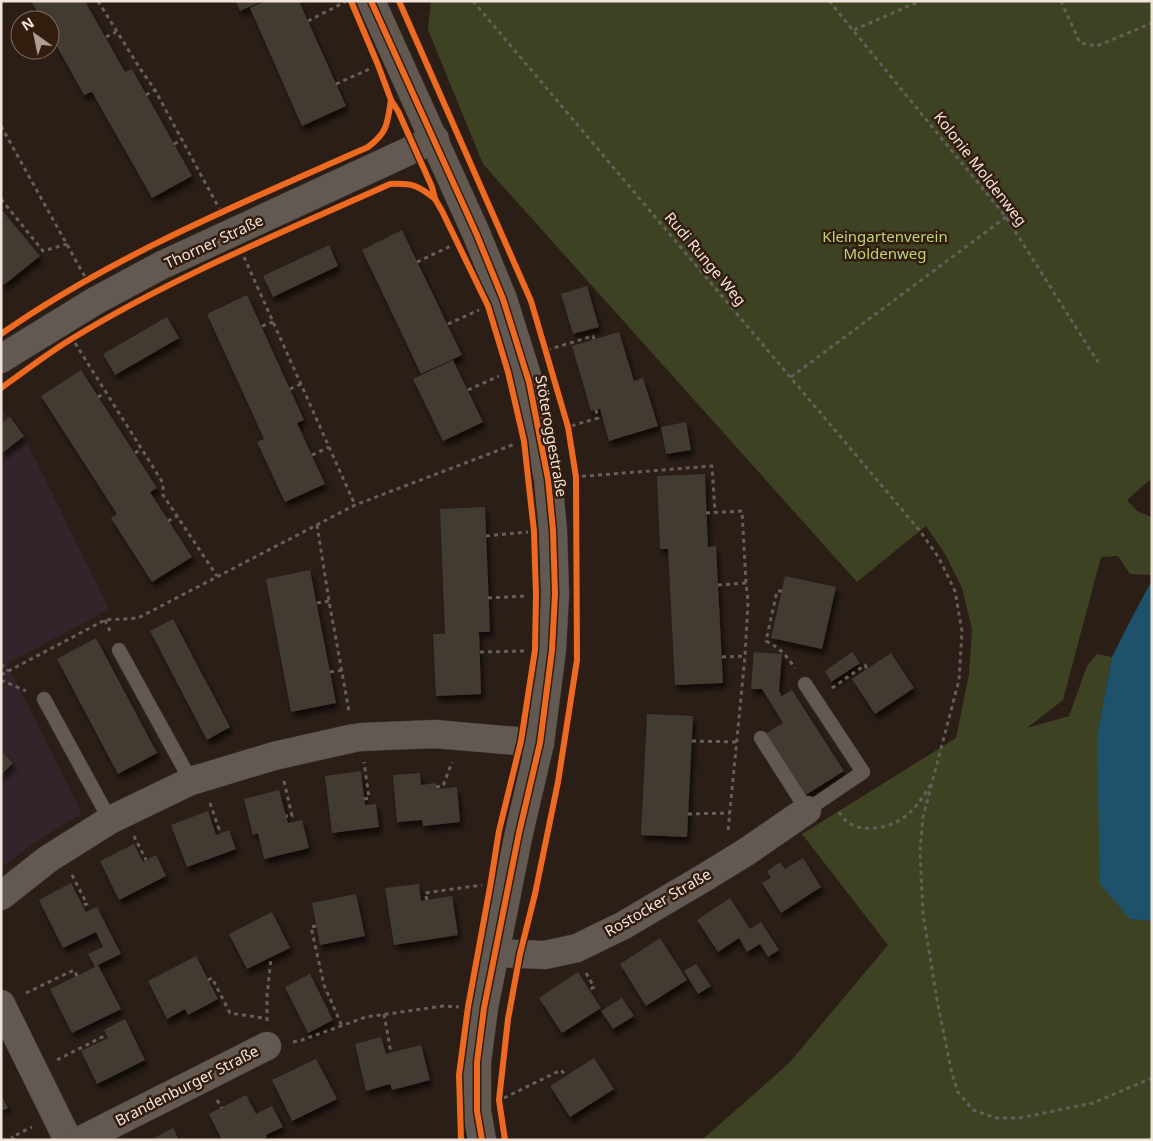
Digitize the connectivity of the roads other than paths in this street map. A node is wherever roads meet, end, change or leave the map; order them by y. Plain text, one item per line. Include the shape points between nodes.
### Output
1 (371, 1) edge
2 (435, 140) junction
3 (1, 359) edge
4 (119, 650) dead end
5 (805, 684) road end
6 (44, 699) road end
7 (761, 738) dead end
8 (540, 743) junction
9 (191, 781) junction
10 (817, 804) junction
11 (110, 820) junction
12 (1, 896) edge
13 (494, 953) junction
14 (2, 1005) edge
15 (267, 1046) road end
16 (68, 1140) edge
17 (81, 1140) edge
18 (482, 1140) edge

1 - 2 street, Stöteroggestraße
2 - 3 street, Thorner Straße via 162,265
2 - 8 street, Stöteroggestraße via 503,299 530,382 541,435 553,530 555,594 552,650
4 - 9 lane
5 - 10 lane, Rostocker Straße via 863,772
6 - 11 lane
7 - 10 lane
8 - 9 street via 435,734 357,737 277,755
8 - 13 street, Stöteroggestraße
9 - 11 street
10 - 13 street, Rostocker Straße via 707,876 624,925 577,948 545,955
11 - 12 street via 48,859
13 - 18 street, Stöteroggestraße via 477,1062 477,1111
14 - 16 street
15 - 17 street, Brandenburger Straße

